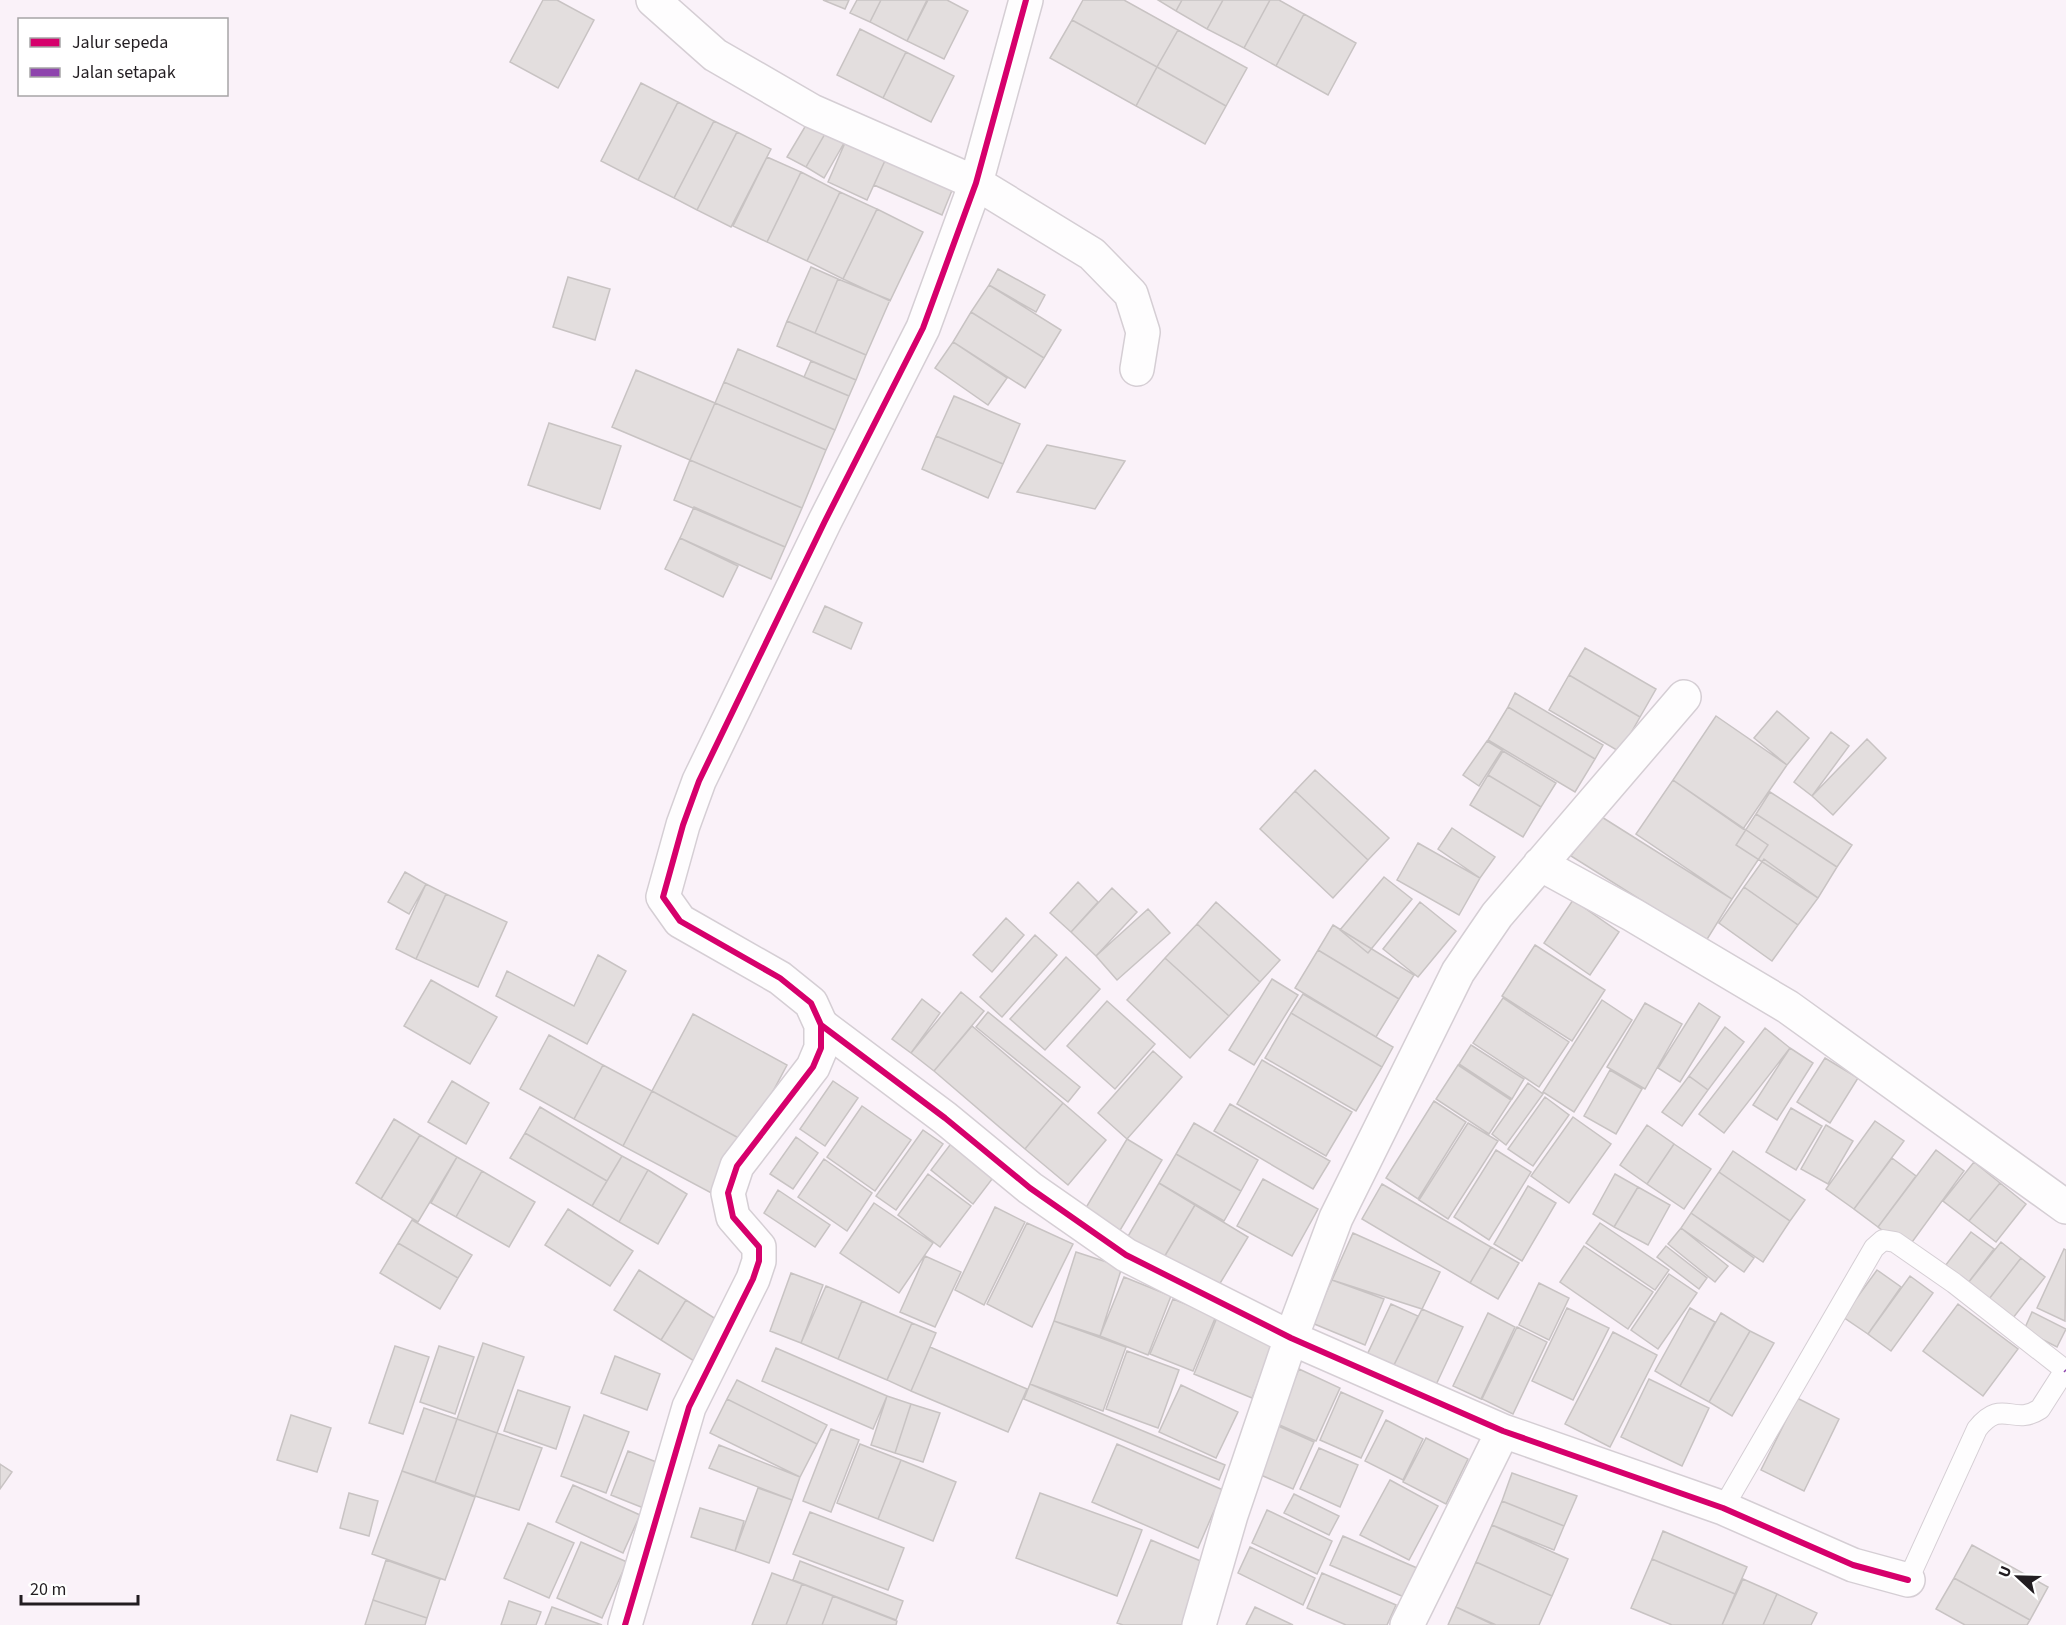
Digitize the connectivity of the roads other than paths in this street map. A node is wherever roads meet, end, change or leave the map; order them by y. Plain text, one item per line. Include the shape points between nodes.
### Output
1 (653, 0) edge
2 (1026, 0) edge
3 (976, 183) junction
4 (1137, 369) dead end
5 (1684, 697) dead end
6 (1540, 864) junction
7 (821, 1025) junction
8 (2066, 1206) edge
9 (1291, 1338) junction
10 (1503, 1431) junction
11 (1723, 1508) junction
12 (1908, 1580) joint
13 (625, 1625) edge
14 (1199, 1625) edge
15 (1407, 1625) edge

1 - 3 street via 715,55 812,111
2 - 3 street
3 - 4 street via 1092,254 1131,294 1143,332
3 - 7 street via 924,328 699,781 663,897 680,921 780,978 811,1003
5 - 6 street
6 - 8 street via 1788,1007
6 - 9 street via 1497,915 1458,972 1336,1218
7 - 9 street via 1030,1188 1126,1255
7 - 13 street via 821,1048 813,1067 737,1166 728,1193 733,1217 759,1247 759,1261 689,1407
9 - 10 street
9 - 14 street via 1231,1515
10 - 11 street
10 - 15 street
11 - 12 street via 1853,1564
11 - 12 lane via 1874,1248 1883,1240 1895,1242 2065,1370 2040,1409 2025,1415 1990,1415 1977,1429

